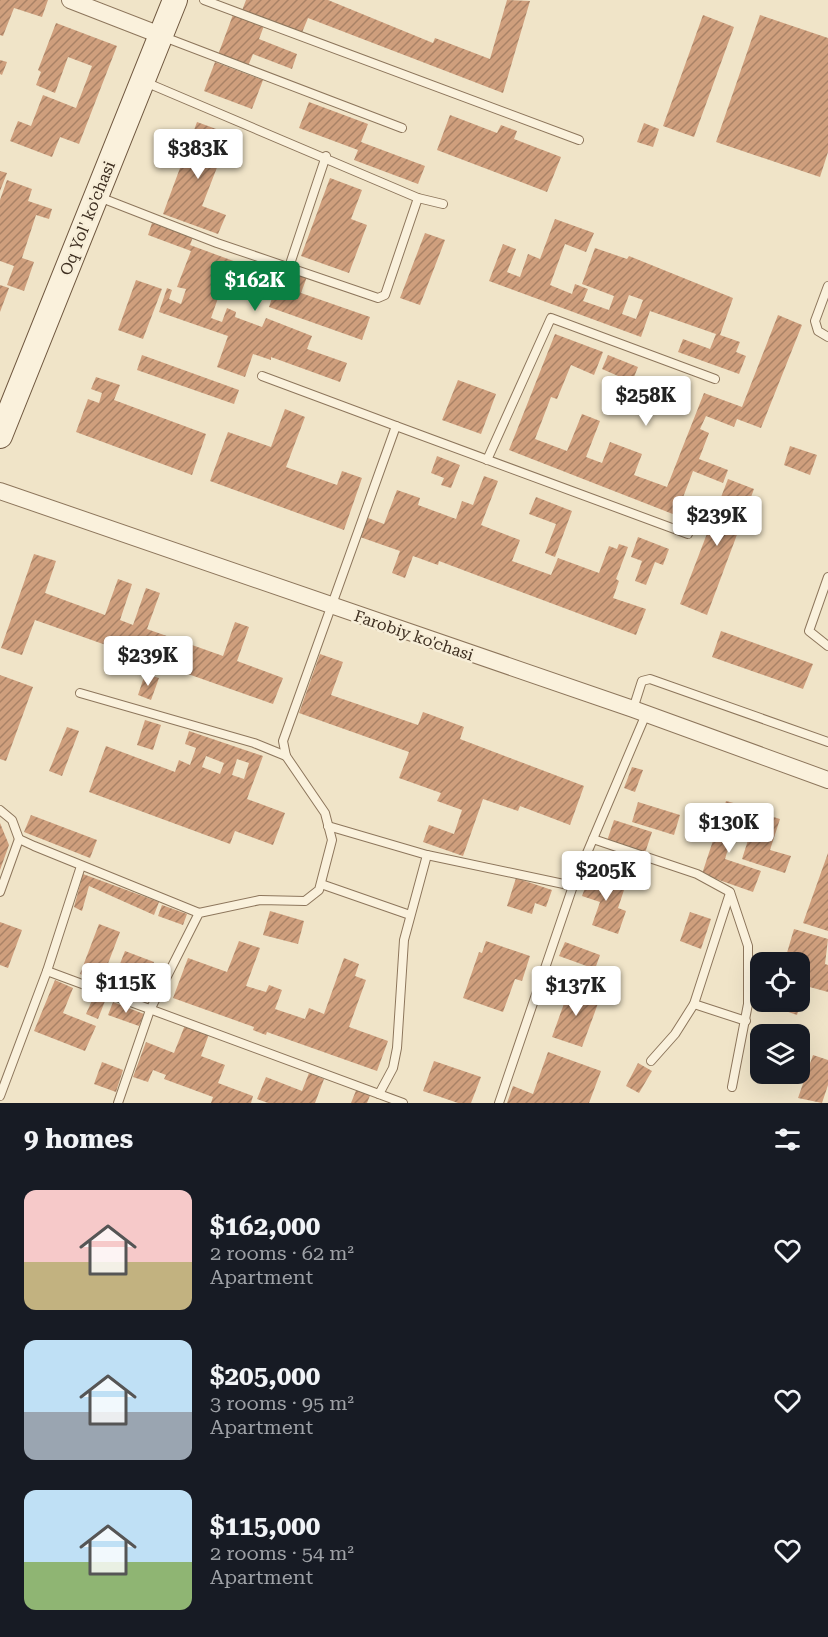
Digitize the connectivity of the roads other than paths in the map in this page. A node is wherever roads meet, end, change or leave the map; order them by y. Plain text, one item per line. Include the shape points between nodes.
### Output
1 (70, 0) edge
2 (175, 0) edge
3 (204, 0) edge
4 (160, 35) junction
5 (142, 81) junction
6 (402, 128) dead end
7 (579, 140) dead end
8 (326, 156) junction
9 (95, 196) junction
10 (418, 198) junction
11 (443, 204) dead end
12 (289, 267) junction
13 (828, 286) edge
14 (828, 337) edge
15 (262, 376) dead end
16 (715, 379) dead end
17 (396, 426) junction
18 (0, 435) edge
19 (487, 460) junction
20 (0, 491) edge
21 (688, 534) dead end
22 (828, 577) edge
23 (330, 606) junction
24 (828, 646) edge
25 (80, 693) dead end
26 (640, 712) junction
27 (828, 742) edge
28 (286, 756) junction
29 (828, 780) edge
30 (0, 810) edge
31 (328, 826) junction
32 (19, 839) junction
33 (593, 839) junction
34 (427, 855) junction
35 (81, 866) junction
36 (321, 884) junction
37 (573, 886) junction
38 (0, 892) edge
39 (730, 892) junction
40 (199, 913) junction
41 (410, 915) junction
42 (47, 971) junction
43 (694, 1004) junction
44 (150, 1010) junction
45 (746, 1021) junction
46 (651, 1061) dead end
47 (732, 1087) dead end
48 (379, 1094) junction
49 (0, 1096) edge
50 (118, 1103) edge
51 (403, 1103) edge
52 (499, 1103) edge

1 - 4 street
2 - 4 street, Oq Yol' ko'chasi
3 - 7 lane
4 - 5 street, Oq Yol' ko'chasi
4 - 6 lane
5 - 8 lane
5 - 9 street, Oq Yol' ko'chasi
8 - 10 lane
8 - 12 lane
9 - 12 lane
9 - 18 street, Oq Yol' ko'chasi
10 - 11 lane
10 - 12 lane via 385,295 378,298
13 - 14 lane via 814,321 818,331
15 - 17 lane
16 - 19 lane via 551,318
17 - 19 lane
17 - 23 lane
19 - 21 lane
20 - 23 street, Farobiy ko'chasi
22 - 24 lane via 809,631
23 - 26 street, Farobiy ko'chasi
23 - 28 lane via 283,741
25 - 28 lane via 254,743
26 - 27 lane via 642,681 650,679
26 - 29 street, Farobiy ko'chasi
26 - 33 lane
28 - 31 lane via 325,813
30 - 32 lane via 12,820
31 - 34 lane
31 - 36 lane via 332,840
32 - 35 lane
32 - 38 lane
33 - 37 lane
33 - 39 lane via 697,874
34 - 37 lane
34 - 41 lane
35 - 40 lane
35 - 42 lane
36 - 40 lane via 305,902 260,900
36 - 41 lane
37 - 52 lane
39 - 43 lane
39 - 45 lane via 748,945
40 - 44 lane
41 - 48 lane via 404,940 397,1048 393,1068
42 - 44 lane
42 - 49 lane
43 - 45 lane
43 - 46 lane
44 - 48 lane
44 - 50 lane
45 - 47 lane
48 - 51 lane

